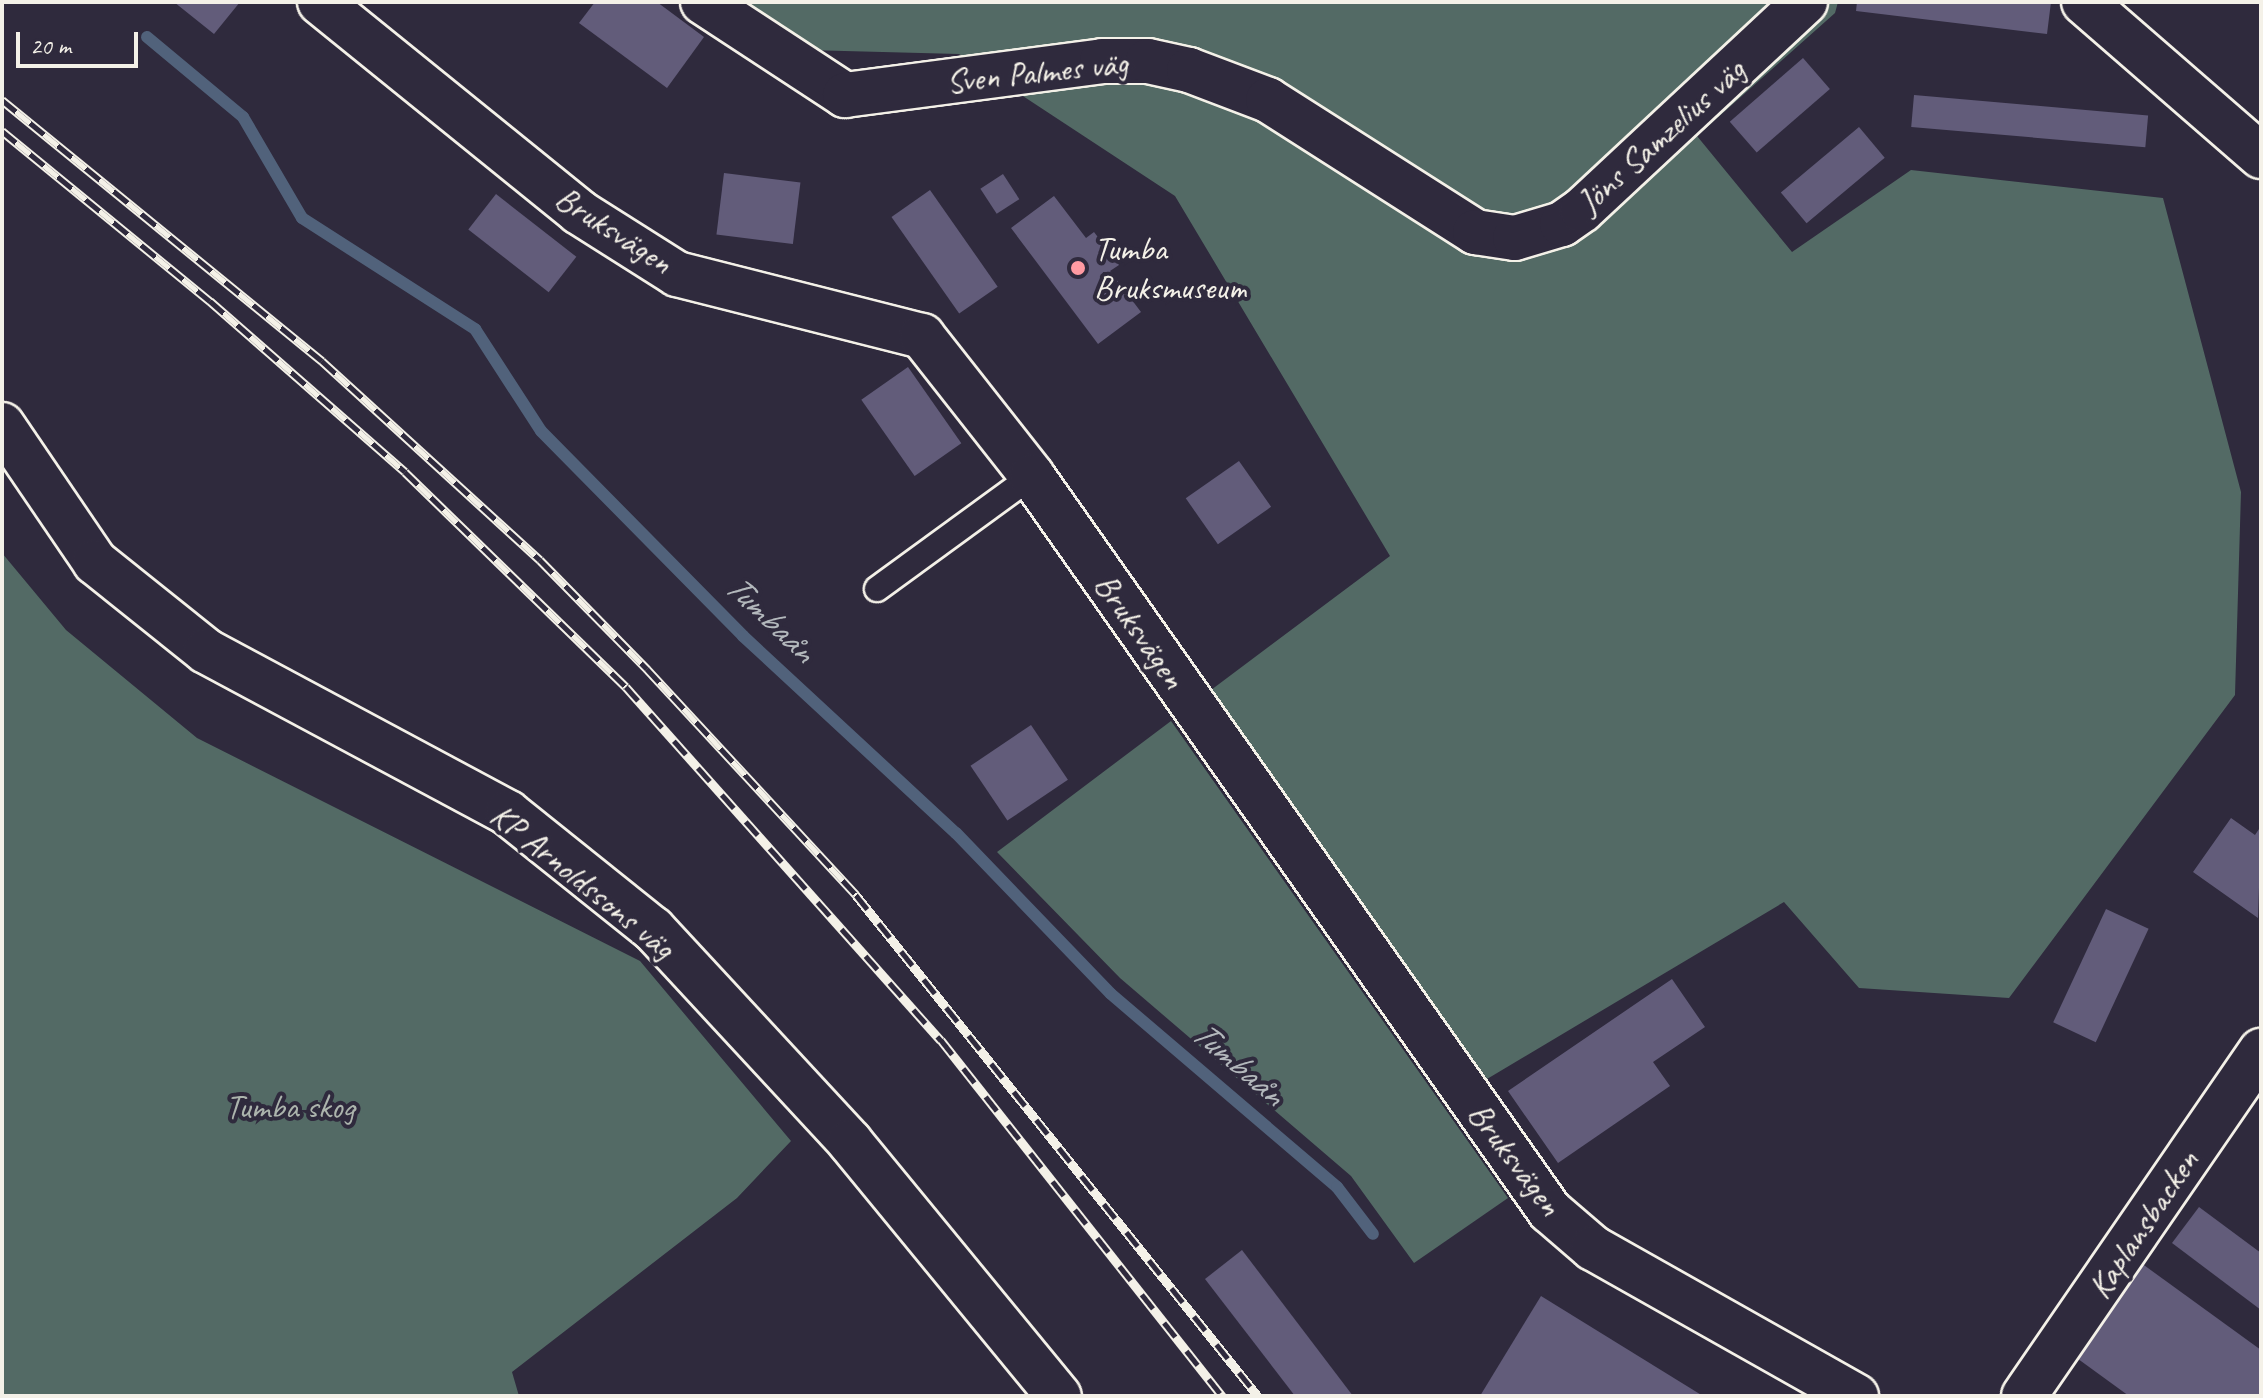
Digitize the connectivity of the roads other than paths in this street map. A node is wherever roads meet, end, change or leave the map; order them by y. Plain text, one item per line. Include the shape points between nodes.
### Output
1 (320, 2) edge
2 (703, 2) edge
3 (1805, 2) edge
4 (2084, 2) edge
5 (2261, 156) edge
6 (1499, 236) joint
7 (2, 425) edge
8 (1032, 476) junction
9 (877, 589) dead end
10 (2261, 1051) edge
11 (1059, 1396) edge
12 (1856, 1396) edge
13 (2024, 1396) edge

1 - 8 street, Bruksvägen via 579,212 677,274 922,336
2 - 6 street, Sven Palmes väg via 845,95 1102,61 1148,61 1189,70 1268,100 1457,222
3 - 6 street, Jöns Samzelius väg via 1582,210 1536,235
4 - 5 street
7 - 11 street, KP Arnoldssons väg via 95,562 206,651 508,813 653,929 850,1142
8 - 9 lane
8 - 12 street, Bruksvägen via 1550,1211 1593,1248
10 - 13 street, Kaplansbacken

